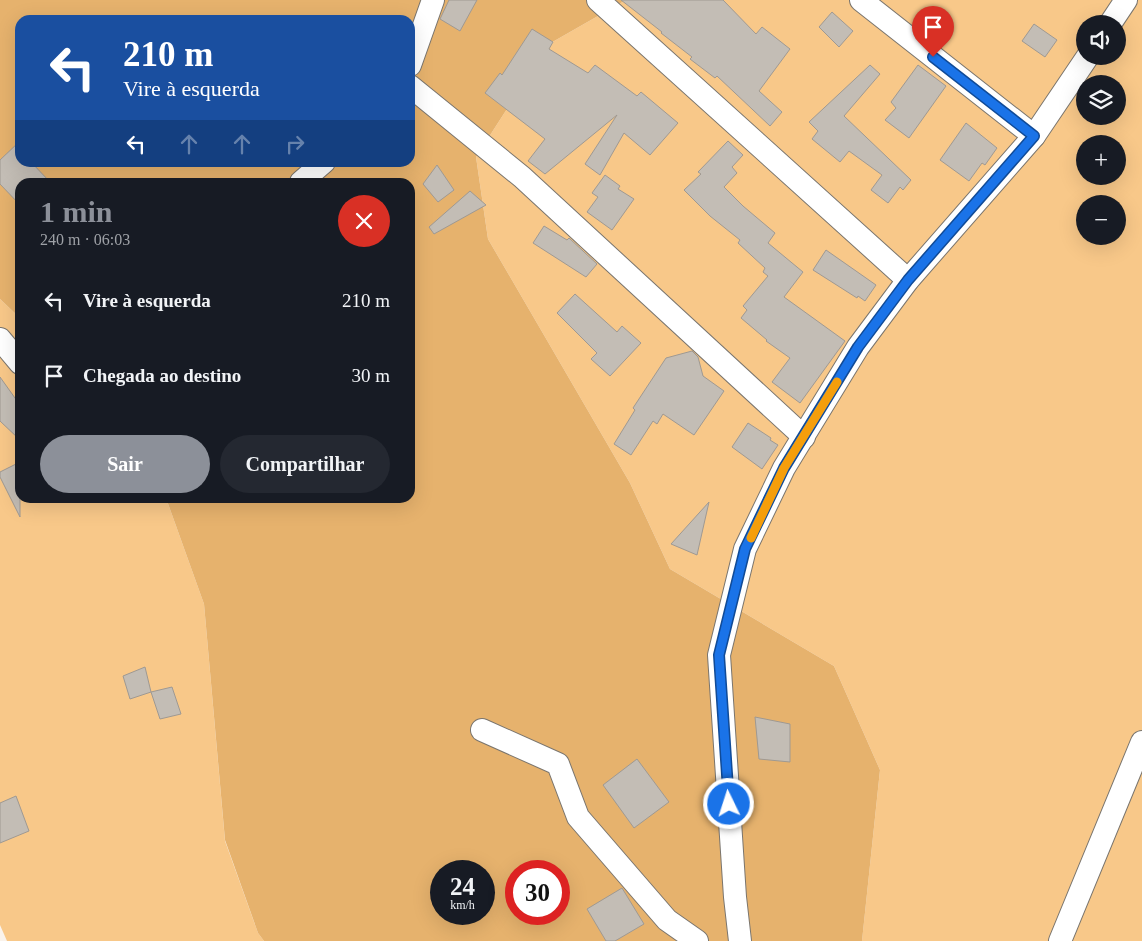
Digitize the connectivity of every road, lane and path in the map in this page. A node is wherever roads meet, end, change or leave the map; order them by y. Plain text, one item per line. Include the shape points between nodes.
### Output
1 (433, 0) edge
2 (598, 0) edge
3 (861, 0) edge
4 (1126, 0) edge
5 (1116, 15) edge
6 (415, 51) edge
7 (1082, 65) edge
8 (415, 90) edge
9 (1034, 136) junction
10 (318, 167) edge
11 (306, 178) edge
12 (908, 280) junction
13 (0, 339) edge
14 (15, 357) edge
15 (804, 436) junction
16 (482, 730) dead end
17 (1142, 742) edge
18 (697, 941) edge
19 (740, 941) edge
20 (1060, 941) edge

1 - 6 street
2 - 12 street
3 - 9 street
4 - 5 street
7 - 9 street
8 - 15 street via 522,178
9 - 12 street
10 - 11 street
12 - 15 street via 858,347
13 - 14 street
15 - 19 street via 784,468 745,549 719,655
16 - 18 street via 558,764 578,817 667,920
17 - 20 street

